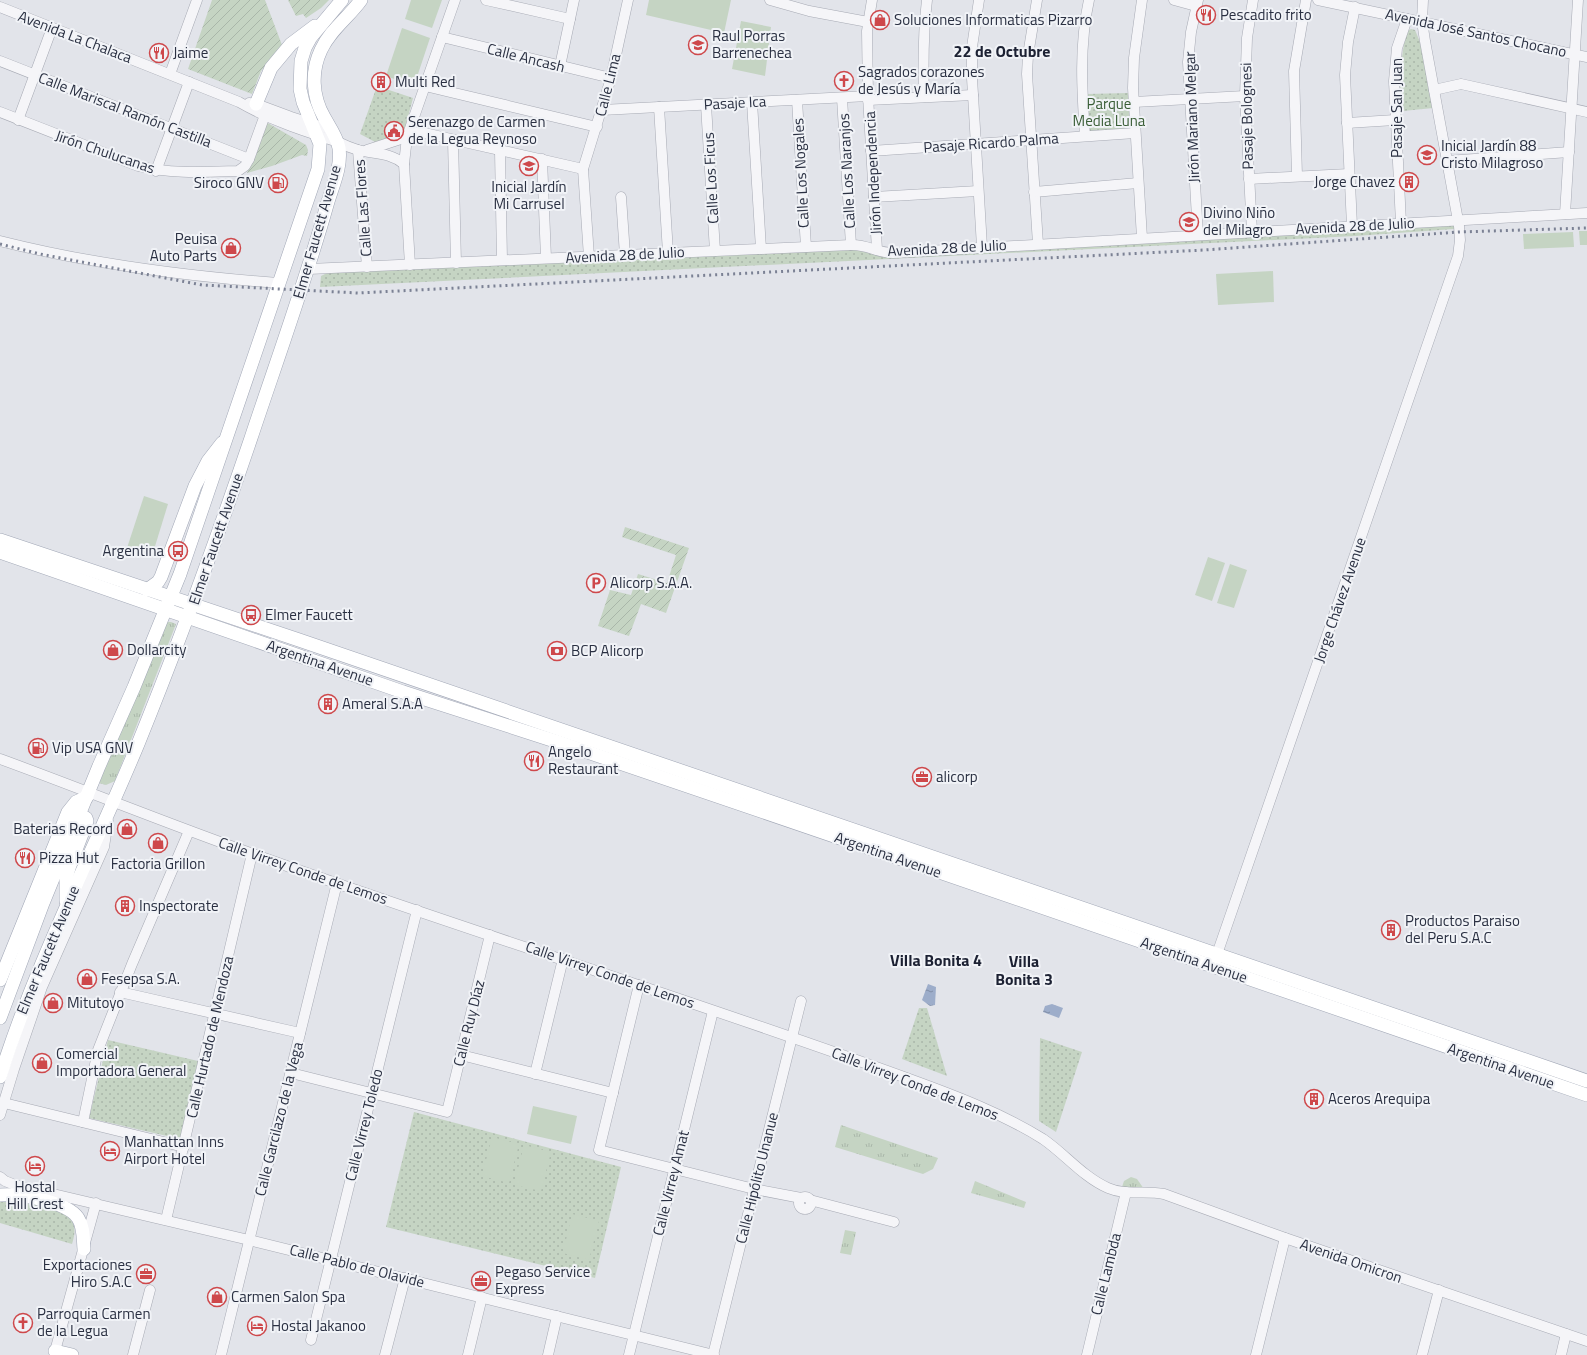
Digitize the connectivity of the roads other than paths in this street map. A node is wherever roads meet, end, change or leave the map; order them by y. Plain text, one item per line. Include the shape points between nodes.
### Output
1 (197, 0) edge
2 (342, 0) edge
3 (361, 0) edge
4 (455, 0) edge
5 (486, 0) edge
6 (574, 0) edge
7 (628, 0) edge
8 (770, 0) edge
9 (811, 0) edge
10 (872, 0) edge
11 (927, 0) edge
12 (979, 0) edge
13 (1037, 0) edge
14 (1089, 0) edge
15 (1142, 0) edge
16 (1174, 0) edge
17 (1253, 0) edge
18 (1306, 0) edge
19 (1318, 0) edge
20 (1423, 0) edge
21 (1578, 0) edge
22 (1197, 3) edge
23 (0, 7) edge
24 (1355, 7) junction
25 (809, 10) junction
26 (328, 16) junction
27 (1407, 18) junction
28 (570, 19) junction
29 (1422, 21) junction
30 (868, 22) junction
31 (52, 28) junction
32 (442, 37) junction
33 (1576, 54) junction
34 (1587, 57) edge
35 (0, 61) edge
36 (560, 66) junction
37 (170, 74) junction
38 (35, 75) junction
39 (611, 78) junction
40 (189, 82) junction
41 (425, 86) junction
42 (1434, 90) junction
43 (973, 95) junction
44 (1245, 96) junction
45 (924, 97) junction
46 (842, 98) junction
47 (868, 98) junction
48 (1190, 99) junction
49 (797, 100) junction
50 (239, 102) junction
51 (752, 102) junction
52 (1134, 102) junction
53 (256, 104) junction
54 (706, 105) junction
55 (659, 107) junction
56 (1572, 108) junction
57 (602, 110) junction
58 (0, 112) edge
59 (1587, 112) edge
60 (265, 116) junction
61 (18, 120) junction
62 (1395, 120) junction
63 (1347, 123) junction
64 (597, 127) junction
65 (172, 129) junction
66 (315, 131) junction
67 (1135, 133) junction
68 (334, 136) junction
69 (1086, 136) junction
70 (407, 137) junction
71 (453, 140) junction
72 (1031, 140) junction
73 (976, 143) junction
74 (361, 151) junction
75 (500, 151) junction
76 (871, 151) junction
77 (1569, 152) junction
78 (249, 159) junction
79 (542, 159) junction
80 (1447, 161) junction
81 (404, 164) junction
82 (583, 169) junction
83 (156, 171) junction
84 (1349, 174) junction
85 (1297, 176) junction
86 (1249, 179) junction
87 (1138, 183) junction
88 (978, 191) junction
89 (1034, 192) junction
90 (621, 197) dead end
91 (874, 197) junction
92 (1587, 213) edge
93 (1565, 214) junction
94 (1457, 220) junction
95 (1400, 223) junction
96 (1352, 226) junction
97 (1252, 232) junction
98 (1198, 235) junction
99 (1142, 238) junction
100 (0, 241) edge
101 (1038, 244) junction
102 (851, 245) junction
103 (806, 247) junction
104 (982, 247) junction
105 (761, 249) junction
106 (877, 250) junction
107 (715, 251) junction
108 (668, 253) junction
109 (625, 255) junction
110 (589, 257) junction
111 (546, 258) junction
112 (502, 260) junction
113 (456, 263) junction
114 (410, 265) junction
115 (367, 267) junction
116 (309, 269) junction
117 (278, 283) junction
118 (228, 435) junction
119 (0, 540) edge
120 (0, 552) edge
121 (146, 590) junction
122 (168, 603) junction
123 (191, 611) junction
124 (0, 759) edge
125 (88, 794) junction
126 (112, 807) junction
127 (79, 816) junction
128 (189, 831) junction
129 (252, 854) junction
130 (46, 882) junction
131 (337, 883) junction
132 (66, 907) junction
133 (417, 910) junction
134 (32, 933) junction
135 (490, 935) junction
136 (52, 940) junction
137 (563, 960) junction
138 (1215, 961) junction
139 (0, 980) edge
140 (639, 985) junction
141 (10, 991) junction
142 (120, 992) junction
143 (28, 997) junction
144 (801, 1001) dead end
145 (713, 1011) junction
146 (215, 1014) junction
147 (0, 1018) edge
148 (1429, 1027) junction
149 (300, 1033) junction
150 (792, 1037) junction
151 (1424, 1039) junction
152 (461, 1055) junction
153 (291, 1073) junction
154 (535, 1074) junction
155 (0, 1077) edge
156 (1587, 1081) edge
157 (372, 1093) junction
158 (613, 1093) junction
159 (1587, 1095) edge
160 (4, 1103) junction
161 (0, 1115) edge
162 (83, 1122) junction
163 (184, 1147) junction
164 (674, 1169) junction
165 (0, 1177) edge
166 (754, 1188) junction
167 (1114, 1190) joint
168 (1126, 1192) junction
169 (0, 1194) edge
170 (96, 1203) junction
171 (166, 1220) junction
172 (894, 1222) dead end
173 (1285, 1238) junction
174 (250, 1240) junction
175 (84, 1248) junction
176 (331, 1260) junction
177 (405, 1278) junction
178 (150, 1290) dead end
179 (1439, 1290) junction
180 (482, 1297) junction
181 (557, 1316) junction
182 (1566, 1334) junction
183 (634, 1335) junction
184 (311, 1340) dead end
185 (1587, 1341) edge
186 (55, 1351) joint
187 (72, 1355) edge
188 (133, 1355) edge
189 (221, 1355) edge
190 (386, 1355) edge
191 (468, 1355) edge
192 (548, 1355) edge
193 (629, 1355) edge
194 (713, 1355) edge
195 (1086, 1355) edge
196 (1256, 1355) edge
197 (1422, 1355) edge
198 (1561, 1355) edge

1 - 37 street
2 - 26 main road, Elmer Faucett Avenue
3 - 68 main road, Elmer Faucett Avenue via 324,43 314,76 315,95
4 - 32 street
5 - 28 street
6 - 28 street
7 - 39 street, Calle Lima
8 - 25 street
9 - 25 street
10 - 30 street, Jirón Independencia
11 - 45 street via 922,57
12 - 43 street via 972,47
13 - 72 street via 1027,74
14 - 69 street via 1082,44
15 - 52 street via 1134,58
16 - 22 street
17 - 44 street, Pasaje Bolognesi via 1247,38
18 - 85 street via 1294,71
19 - 24 street, Avenida José Santos Chocano
20 - 29 street, Jorge Chávez Avenue
21 - 33 street
22 - 48 street, Jirón Mariano Melgar via 1189,47
23 - 31 street, Avenida La Chalaca
24 - 27 street, Avenida José Santos Chocano
24 - 63 street via 1346,58
25 - 30 street
26 - 53 main road via 285,50 271,68
26 - 66 main road, Elmer Faucett Avenue via 311,37 301,62 300,89
27 - 29 street, Avenida José Santos Chocano
27 - 62 street, Pasaje San Juan via 1395,59
28 - 36 street
29 - 33 street, Avenida José Santos Chocano
29 - 42 street, Jorge Chávez Avenue
30 - 47 street, Jirón Independencia
31 - 37 street, Avenida La Chalaca
31 - 38 street
32 - 36 street, Calle Ancash
32 - 41 street
33 - 34 street, Avenida José Santos Chocano
33 - 56 street
35 - 38 street, Calle Mariscal Ramón Castilla
36 - 39 street, Calle Ancash
37 - 40 street, Avenida La Chalaca
38 - 61 street
38 - 65 street, Calle Mariscal Ramón Castilla
39 - 57 street, Calle Lima
40 - 50 street, Avenida La Chalaca
40 - 65 street
41 - 64 street
41 - 70 street
42 - 56 street via 1461,84
42 - 80 street, Jorge Chávez Avenue
43 - 45 street, Pasaje Ica
43 - 73 street
44 - 48 street
44 - 86 street, Pasaje Bolognesi
45 - 47 street, Pasaje Ica
46 - 47 street, Pasaje Ica
46 - 49 street, Pasaje Ica
46 - 102 street, Calle Los Naranjos
47 - 76 street, Jirón Independencia
48 - 52 street
48 - 98 street, Jirón Mariano Melgar
49 - 51 street, Pasaje Ica
49 - 103 street, Calle Los Nogales
50 - 53 street, Avenida La Chalaca
50 - 60 street, Avenida La Chalaca
51 - 54 street, Pasaje Ica
51 - 105 street
52 - 67 street
53 - 66 street, Avenida La Chalaca
54 - 55 street, Pasaje Ica
54 - 107 street, Calle Los Ficus
55 - 57 street, Pasaje Ica
55 - 108 street
56 - 59 street
56 - 77 street
57 - 64 street, Calle Lima
58 - 61 street, Jirón Chulucanas
60 - 66 street, Avenida La Chalaca
60 - 78 street
61 - 83 street, Jirón Chulucanas via 120,160
62 - 63 street
62 - 95 street, Pasaje San Juan
63 - 84 street
64 - 82 street, Calle Lima
65 - 78 street, Calle Mariscal Ramón Castilla
65 - 83 street
66 - 68 street, Avenida La Chalaca
66 - 117 main road, Elmer Faucett Avenue via 320,144 318,168
67 - 69 street, Pasaje Ricardo Palma
67 - 87 street
68 - 74 street, Avenida La Chalaca
68 - 116 main road, Elmer Faucett Avenue via 339,149 338,168
69 - 72 street, Pasaje Ricardo Palma
70 - 71 street via 420,132
70 - 74 street
70 - 81 street
71 - 75 street
71 - 113 street
72 - 73 street, Pasaje Ricardo Palma
72 - 89 street
73 - 76 street, Pasaje Ricardo Palma
73 - 88 street
74 - 81 street, Calle Las Flores via 385,154
74 - 115 street, Calle Las Flores
75 - 79 street
75 - 112 street
76 - 91 street, Jirón Independencia
77 - 80 street
77 - 93 street
78 - 83 street, Jirón Chulucanas via 238,171
79 - 82 street
79 - 111 street
80 - 94 street, Jorge Chávez Avenue
81 - 114 street
82 - 110 street
84 - 85 street
84 - 96 street
85 - 86 street
86 - 97 street, Pasaje Bolognesi
87 - 89 street
87 - 99 street
88 - 91 street
88 - 104 street
89 - 101 street
90 - 109 street
91 - 106 street, Jirón Independencia
92 - 93 street, Avenida 28 de Julio
93 - 94 street, Avenida 28 de Julio
94 - 95 street, Avenida 28 de Julio
94 - 138 street, Jorge Chávez Avenue via 1458,256 1453,274
95 - 96 street, Avenida 28 de Julio
96 - 97 street, Avenida 28 de Julio
97 - 98 street, Avenida 28 de Julio
98 - 99 street, Avenida 28 de Julio
99 - 101 street, Avenida 28 de Julio
100 - 117 street via 86,260 151,270
101 - 104 street, Avenida 28 de Julio
102 - 103 street, Avenida 28 de Julio
102 - 106 street, Avenida 28 de Julio via 862,245
103 - 105 street, Avenida 28 de Julio
104 - 106 street, Avenida 28 de Julio via 893,253
105 - 107 street, Avenida 28 de Julio
107 - 108 street, Avenida 28 de Julio
108 - 109 street, Avenida 28 de Julio
109 - 110 street, Avenida 28 de Julio
110 - 111 street, Avenida 28 de Julio
111 - 112 street, Avenida 28 de Julio
112 - 113 street, Avenida 28 de Julio
113 - 114 street, Avenida 28 de Julio
114 - 115 street, Avenida 28 de Julio
115 - 116 street, Avenida 28 de Julio
116 - 123 main road, Elmer Faucett Avenue
117 - 118 main road, Elmer Faucett Avenue
118 - 121 main road via 208,461 195,486 161,577
118 - 122 main road, Elmer Faucett Avenue
119 - 121 main road
120 - 122 main road
121 - 122 main road
122 - 123 main road, Argentina Avenue
122 - 125 main road, Elmer Faucett Avenue
123 - 126 main road, Elmer Faucett Avenue
123 - 138 main road, Argentina Avenue
124 - 125 street, Calle Virrey Conde de Lemos
125 - 126 street, Calle Virrey Conde de Lemos
125 - 127 main road, Elmer Faucett Avenue
125 - 130 main road via 76,802 68,812
126 - 128 street, Calle Virrey Conde de Lemos
126 - 132 main road, Elmer Faucett Avenue
126 - 160 street via 104,847 42,987
127 - 130 main road, Elmer Faucett Avenue
127 - 132 main road via 86,818 87,821 66,879
128 - 129 street, Calle Virrey Conde de Lemos
128 - 142 street
129 - 131 street, Calle Virrey Conde de Lemos
129 - 146 street, Calle Hurtado de Mendoza
130 - 134 main road, Elmer Faucett Avenue
130 - 139 main road
131 - 133 street, Calle Virrey Conde de Lemos
131 - 149 street, Calle Garcilazo de la Vega
132 - 136 main road, Elmer Faucett Avenue
133 - 135 street, Calle Virrey Conde de Lemos
133 - 157 street, Calle Virrey Toledo
134 - 136 main road via 40,944
134 - 141 main road, Elmer Faucett Avenue
135 - 137 street, Calle Virrey Conde de Lemos
135 - 152 street, Calle Ruy Díaz
136 - 143 main road, Elmer Faucett Avenue
137 - 140 street, Calle Virrey Conde de Lemos
137 - 154 street
138 - 148 main road, Argentina Avenue
138 - 151 main road, Argentina Avenue
140 - 145 street, Calle Virrey Conde de Lemos
140 - 158 street
141 - 143 main road via 15,1003 21,1003
141 - 147 main road, Elmer Faucett Avenue
142 - 146 street
142 - 162 street via 98,1050
143 - 155 main road, Elmer Faucett Avenue
144 - 150 street, Calle Hipólito Unanue
145 - 150 street, Calle Virrey Conde de Lemos
145 - 164 street, Calle Virrey Amat
146 - 149 street
146 - 163 street, Calle Hurtado de Mendoza
148 - 151 main road
148 - 156 main road, Argentina Avenue
149 - 153 street, Calle Garcilazo de la Vega
150 - 166 street, Calle Hipólito Unanue
150 - 167 street, Calle Virrey Conde de Lemos via 947,1093 991,1112 1039,1137 1096,1181
151 - 159 main road, Argentina Avenue
152 - 154 street
152 - 157 street, Calle Ruy Díaz via 447,1112
153 - 157 street
153 - 174 street, Calle Garcilazo de la Vega
154 - 158 street
157 - 176 street, Calle Virrey Toledo
158 - 164 street via 599,1150
160 - 161 street
160 - 162 street
162 - 163 street
163 - 171 street, Calle Hurtado de Mendoza
164 - 166 street
164 - 183 street, Calle Virrey Amat
165 - 170 street, Calle Pablo de Olavide via 15,1184
166 - 172 street
166 - 194 street, Calle Hipólito Unanue
167 - 168 street, Avenida Omicron
168 - 173 street, Avenida Omicron via 1164,1194
168 - 195 street, Calle Lambda
169 - 175 main road via 26,1196 71,1211 82,1227
170 - 171 street, Calle Pablo de Olavide
170 - 175 street
171 - 174 street, Calle Pablo de Olavide
173 - 179 street, Avenida Omicron
173 - 196 street
174 - 176 street, Calle Pablo de Olavide
174 - 189 street, Calle Garcilazo de la Vega
175 - 186 street
176 - 177 street, Calle Pablo de Olavide
176 - 184 street, Calle Virrey Toledo
177 - 180 street, Calle Pablo de Olavide
177 - 190 street
178 - 188 street
179 - 182 street, Avenida Omicron
179 - 197 street
180 - 181 street, Calle Pablo de Olavide
180 - 191 street
181 - 183 street, Calle Pablo de Olavide
181 - 192 street
182 - 185 street, Avenida Omicron
182 - 198 street
183 - 193 street, Calle Virrey Amat
183 - 194 street, Calle Pablo de Olavide
186 - 187 main road

